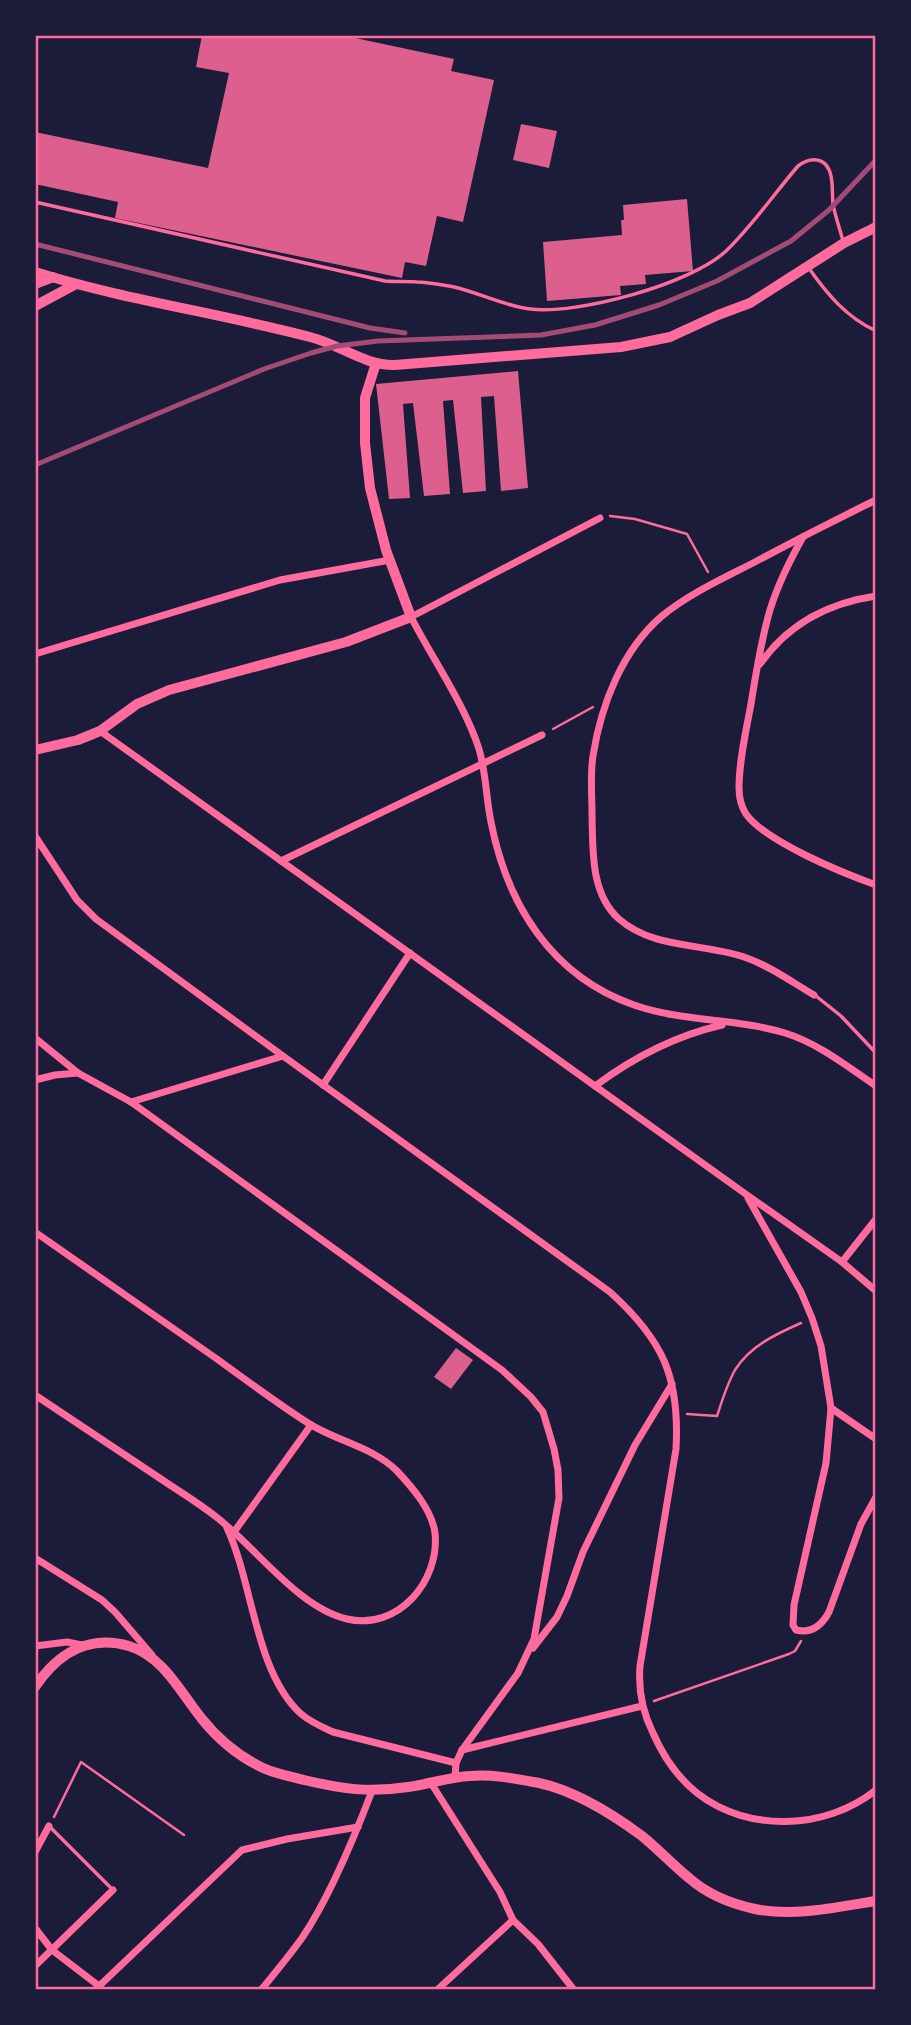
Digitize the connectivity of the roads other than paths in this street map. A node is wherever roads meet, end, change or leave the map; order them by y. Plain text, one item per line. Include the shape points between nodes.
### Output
1 (35, 202) edge
2 (876, 227) edge
3 (844, 243) junction
4 (808, 267) junction
5 (35, 272) edge
6 (53, 277) junction
7 (35, 284) edge
8 (76, 284) junction
9 (35, 306) edge
10 (876, 331) edge
11 (376, 363) junction
12 (876, 500) edge
13 (600, 518) road end
14 (803, 536) junction
15 (390, 560) junction
16 (876, 596) edge
17 (411, 617) junction
18 (35, 654) edge
19 (757, 669) junction
20 (100, 731) junction
21 (542, 735) road end
22 (35, 750) edge
23 (482, 764) junction
24 (35, 836) edge
25 (281, 861) junction
26 (876, 885) edge
27 (410, 953) junction
28 (814, 995) joint
29 (742, 1024) junction
30 (35, 1038) edge
31 (876, 1053) edge
32 (283, 1056) junction
33 (78, 1073) junction
34 (35, 1080) edge
35 (323, 1085) junction
36 (595, 1086) junction
37 (876, 1086) edge
38 (131, 1101) junction
39 (747, 1195) junction
40 (876, 1219) edge
41 (35, 1232) edge
42 (842, 1262) junction
43 (876, 1291) edge
44 (672, 1383) junction
45 (35, 1395) edge
46 (831, 1408) junction
47 (311, 1425) junction
48 (876, 1439) edge
49 (876, 1497) edge
50 (226, 1524) junction
51 (233, 1532) junction
52 (35, 1558) edge
53 (82, 1645) junction
54 (35, 1646) edge
55 (527, 1657) junction
56 (158, 1661) junction
57 (35, 1687) edge
58 (642, 1706) junction
59 (462, 1750) junction
60 (456, 1763) junction
61 (455, 1778) junction
62 (431, 1783) junction
63 (876, 1790) edge
64 (372, 1791) junction
65 (49, 1826) joint
66 (358, 1827) junction
67 (35, 1852) edge
68 (113, 1890) joint
69 (876, 1901) edge
70 (513, 1920) junction
71 (35, 1928) edge
72 (52, 1950) junction
73 (35, 1966) edge
74 (97, 1988) edge
75 (261, 1990) edge
76 (437, 1990) edge
77 (574, 1990) edge

1 - 3 lane via 385,281 452,287 515,306 554,310 617,298 681,279 708,265 737,239 798,166 813,159 821,160 831,175 833,206
2 - 3 street
3 - 4 street
4 - 10 lane via 844,311
4 - 11 street via 750,303 650,343
5 - 6 street
6 - 7 street
6 - 8 street
8 - 9 street
8 - 11 street via 311,337
11 - 15 street via 365,398 365,443 372,497
12 - 14 street
13 - 17 street
14 - 19 street via 771,607
14 - 28 street via 679,604 645,633 631,650 608,699 593,757 591,787 597,878 608,907 620,919 658,940 747,957
15 - 17 street
15 - 18 street via 280,579
16 - 19 street via 840,604 809,618 789,631
17 - 20 street via 346,642 169,690 122,713
17 - 23 street via 467,721
19 - 26 street via 740,775 741,805 757,825 790,847
20 - 22 street
20 - 25 street
21 - 23 street
23 - 25 street
23 - 29 street via 507,879 537,935 564,965 631,1004 671,1015
24 - 32 street via 86,911
25 - 27 street
27 - 35 street
27 - 36 street
28 - 31 lane
29 - 36 street via 724,1024 671,1041 640,1055
29 - 37 street via 786,1033 813,1045
30 - 33 street
32 - 35 street
32 - 38 street
33 - 34 street
33 - 38 street
35 - 44 street via 610,1292 650,1335
36 - 39 street
38 - 55 street via 502,1370 543,1412 554,1448 559,1498
39 - 42 street
39 - 46 street via 812,1318
40 - 42 street
41 - 47 street
42 - 43 street
44 - 55 street via 635,1445 557,1617
44 - 58 street via 676,1449 640,1666
45 - 50 street
46 - 48 street
46 - 49 street via 826,1463 793,1618 796,1630 805,1632 822,1624 830,1612 860,1524
47 - 51 street
47 - 51 street via 395,1469 422,1502 435,1533 432,1562 419,1590 397,1613 382,1620 350,1620 302,1595
50 - 51 street
50 - 60 street via 265,1657 301,1714 333,1732
52 - 56 street via 102,1600
53 - 54 street
53 - 56 street via 129,1646
53 - 57 street via 61,1658
55 - 59 street
56 - 64 street via 221,1741 263,1768 330,1787
58 - 59 street
58 - 63 street via 666,1760 681,1779 706,1799 736,1813 789,1823 811,1820 843,1810
59 - 60 street
60 - 61 street
61 - 62 street
61 - 69 street via 526,1781 579,1797 643,1837 691,1881 741,1905 773,1912
62 - 64 street
62 - 70 street
64 - 66 street
65 - 67 street
65 - 68 lane
66 - 74 street via 242,1850
66 - 75 street via 321,1907
68 - 72 street
70 - 76 street
70 - 77 street
71 - 72 street
72 - 73 street
72 - 74 street

